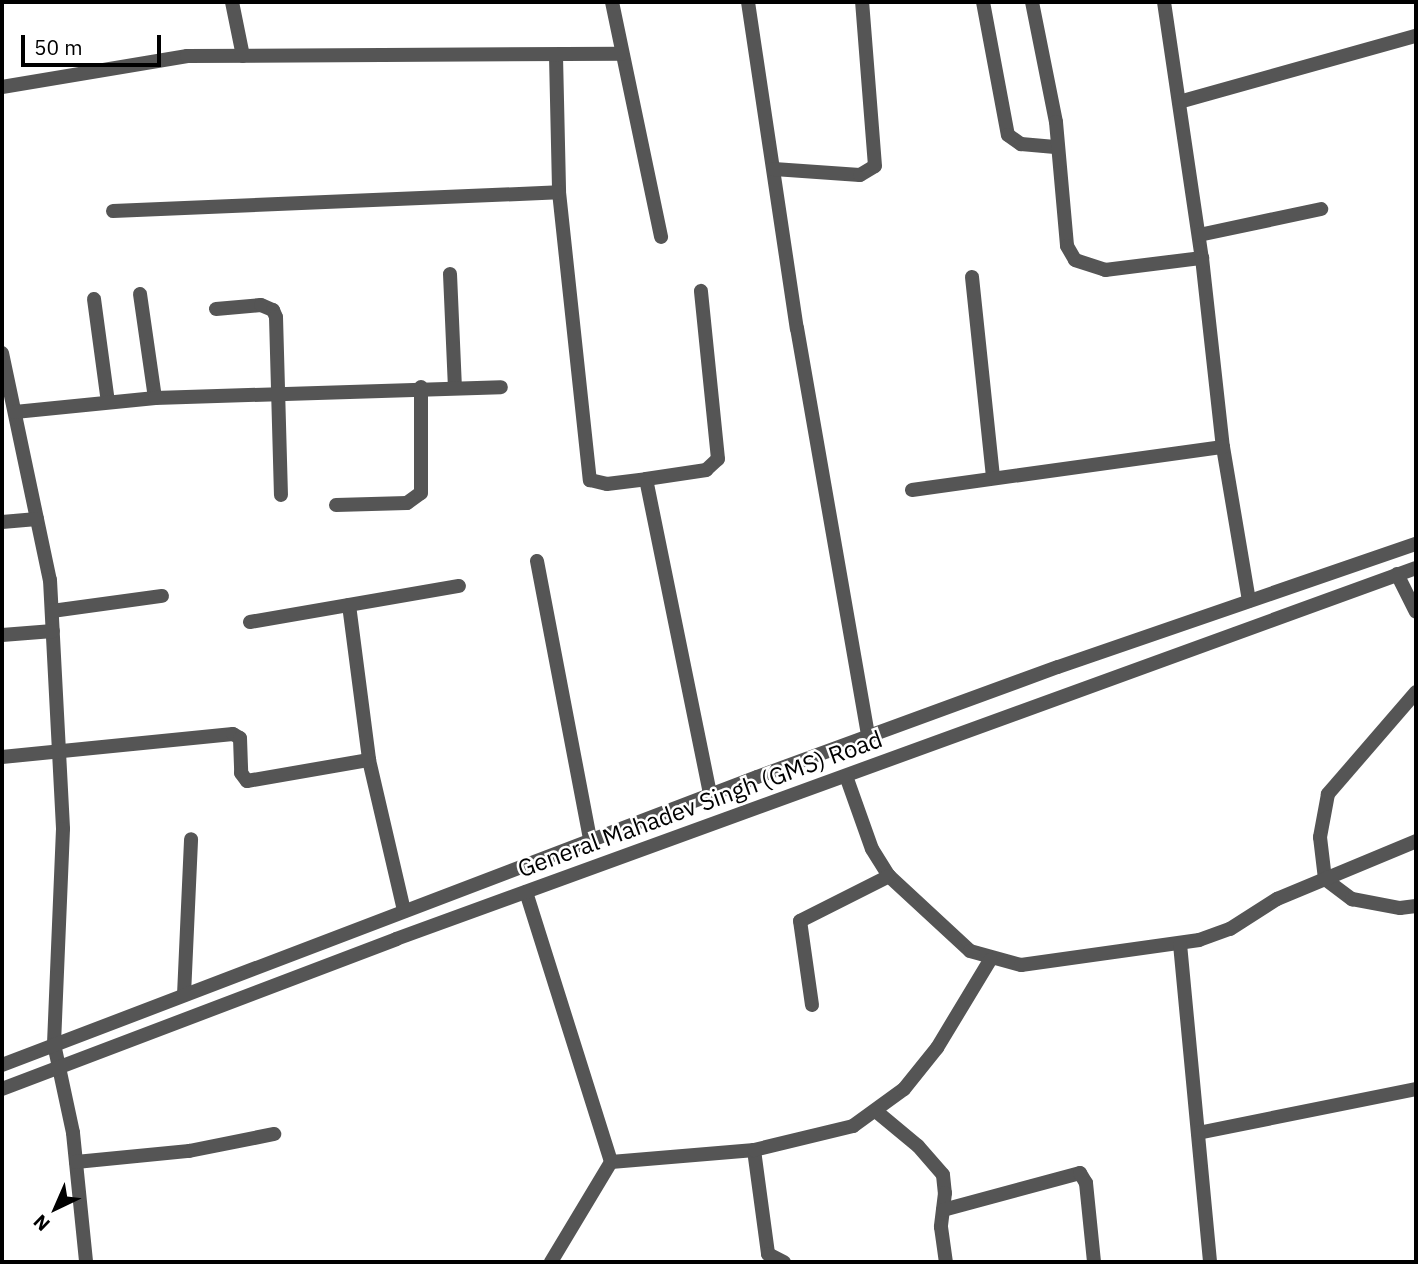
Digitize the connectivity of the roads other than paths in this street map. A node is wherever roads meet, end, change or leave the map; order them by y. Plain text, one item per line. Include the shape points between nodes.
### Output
1 (232, 2) edge
2 (612, 2) edge
3 (748, 2) edge
4 (862, 2) edge
5 (983, 2) edge
6 (1032, 2) edge
7 (1164, 2) edge
8 (1416, 36) edge
9 (622, 54) junction
10 (243, 56) junction
11 (556, 56) junction
12 (2, 87) edge
13 (1179, 102) junction
14 (1058, 148) junction
15 (774, 169) junction
16 (559, 192) junction
17 (1321, 209) dead end
18 (113, 211) dead end
19 (1199, 235) junction
20 (661, 237) dead end
21 (1202, 258) junction
22 (450, 274) dead end
23 (972, 277) dead end
24 (701, 291) dead end
25 (140, 294) dead end
26 (94, 299) dead end
27 (216, 309) dead end
28 (2, 353) edge
29 (421, 387) junction
30 (455, 387) junction
31 (502, 387) dead end
32 (279, 392) junction
33 (7, 394) edge
34 (155, 398) junction
35 (108, 402) junction
36 (15, 412) junction
37 (1223, 447) junction
38 (993, 477) junction
39 (646, 479) junction
40 (912, 490) dead end
41 (281, 495) dead end
42 (336, 505) dead end
43 (37, 519) junction
44 (2, 522) edge
45 (1416, 544) edge
46 (537, 561) dead end
47 (1416, 568) edge
48 (1397, 574) junction
49 (459, 586) dead end
50 (162, 596) dead end
51 (1249, 601) junction
52 (349, 605) junction
53 (52, 611) junction
54 (1416, 612) edge
55 (250, 622) dead end
56 (53, 631) junction
57 (2, 635) edge
58 (1416, 692) edge
59 (868, 736) junction
60 (59, 749) junction
61 (2, 757) edge
62 (369, 760) junction
63 (846, 776) junction
64 (710, 794) junction
65 (191, 839) dead end
66 (590, 839) junction
67 (1416, 841) edge
68 (889, 876) junction
69 (1325, 879) junction
70 (526, 892) junction
71 (1416, 906) edge
72 (404, 911) junction
73 (1181, 944) junction
74 (990, 960) junction
75 (184, 995) junction
76 (812, 1005) dead end
77 (54, 1044) junction
78 (2, 1065) edge
79 (58, 1065) junction
80 (2, 1089) edge
81 (1416, 1089) edge
82 (877, 1112) junction
83 (1198, 1133) junction
84 (274, 1134) dead end
85 (754, 1150) junction
86 (76, 1162) junction
87 (611, 1162) junction
88 (943, 1210) junction
89 (86, 1262) edge
90 (551, 1262) edge
91 (784, 1262) edge
92 (946, 1262) edge
93 (1094, 1262) edge
94 (1210, 1262) edge

1 - 10 street
2 - 9 street
3 - 15 street
4 - 15 street via 875,166 860,175
5 - 14 street via 1008,135 1021,144
6 - 14 street
7 - 13 street
8 - 13 street
9 - 11 street
9 - 20 street
10 - 11 street
10 - 12 street via 187,56
11 - 16 street
13 - 19 street
14 - 21 street via 1067,246 1075,260 1105,270
15 - 59 street
16 - 18 street
16 - 39 street via 587,471 598,484
17 - 19 street
19 - 21 street
21 - 37 street
22 - 30 street
23 - 38 street
24 - 39 street via 718,459 706,470
25 - 34 street
26 - 35 street
27 - 32 street via 261,305 273,310
28 - 33 street
29 - 30 street
29 - 32 street
29 - 42 street via 421,493 407,503
30 - 31 street
32 - 34 street
32 - 41 street
33 - 36 street
34 - 35 street
35 - 36 street
36 - 43 street
37 - 38 street
37 - 51 street
38 - 40 street
39 - 64 street
43 - 44 street
43 - 53 street
45 - 51 street
46 - 66 street
47 - 48 street, General Mahadev Singh (GMS) Road
48 - 54 street
48 - 63 street, General Mahadev Singh (GMS) Road
49 - 52 street
50 - 53 street
51 - 59 street
52 - 55 street
52 - 62 street
53 - 56 street
56 - 57 street
56 - 60 street
58 - 69 street via 1328,794 1320,837
59 - 64 street
60 - 61 street
60 - 62 street via 233,734 240,738 241,773 247,781
60 - 77 street via 63,829
62 - 72 street
63 - 68 street via 872,849
63 - 70 street, General Mahadev Singh (GMS) Road
64 - 66 street
65 - 75 street
66 - 72 street
67 - 69 street
68 - 74 street via 970,951
68 - 76 street via 800,921
69 - 71 street via 1352,899 1401,908
69 - 73 street via 1277,899 1230,929
70 - 79 street, General Mahadev Singh (GMS) Road
70 - 87 street
72 - 75 street
73 - 74 street via 1047,964
73 - 83 street
74 - 82 street via 937,1048 904,1089
75 - 77 street
77 - 78 street
77 - 79 street
79 - 80 street, General Mahadev Singh (GMS) Road
79 - 86 street
81 - 83 street
82 - 85 street via 832,1134
82 - 88 street via 935,1163 943,1175
83 - 94 street
84 - 86 street via 189,1151
85 - 87 street
85 - 91 street via 768,1254
86 - 89 street
87 - 90 street
88 - 92 street via 940,1227
88 - 93 street via 1080,1173 1086,1183

